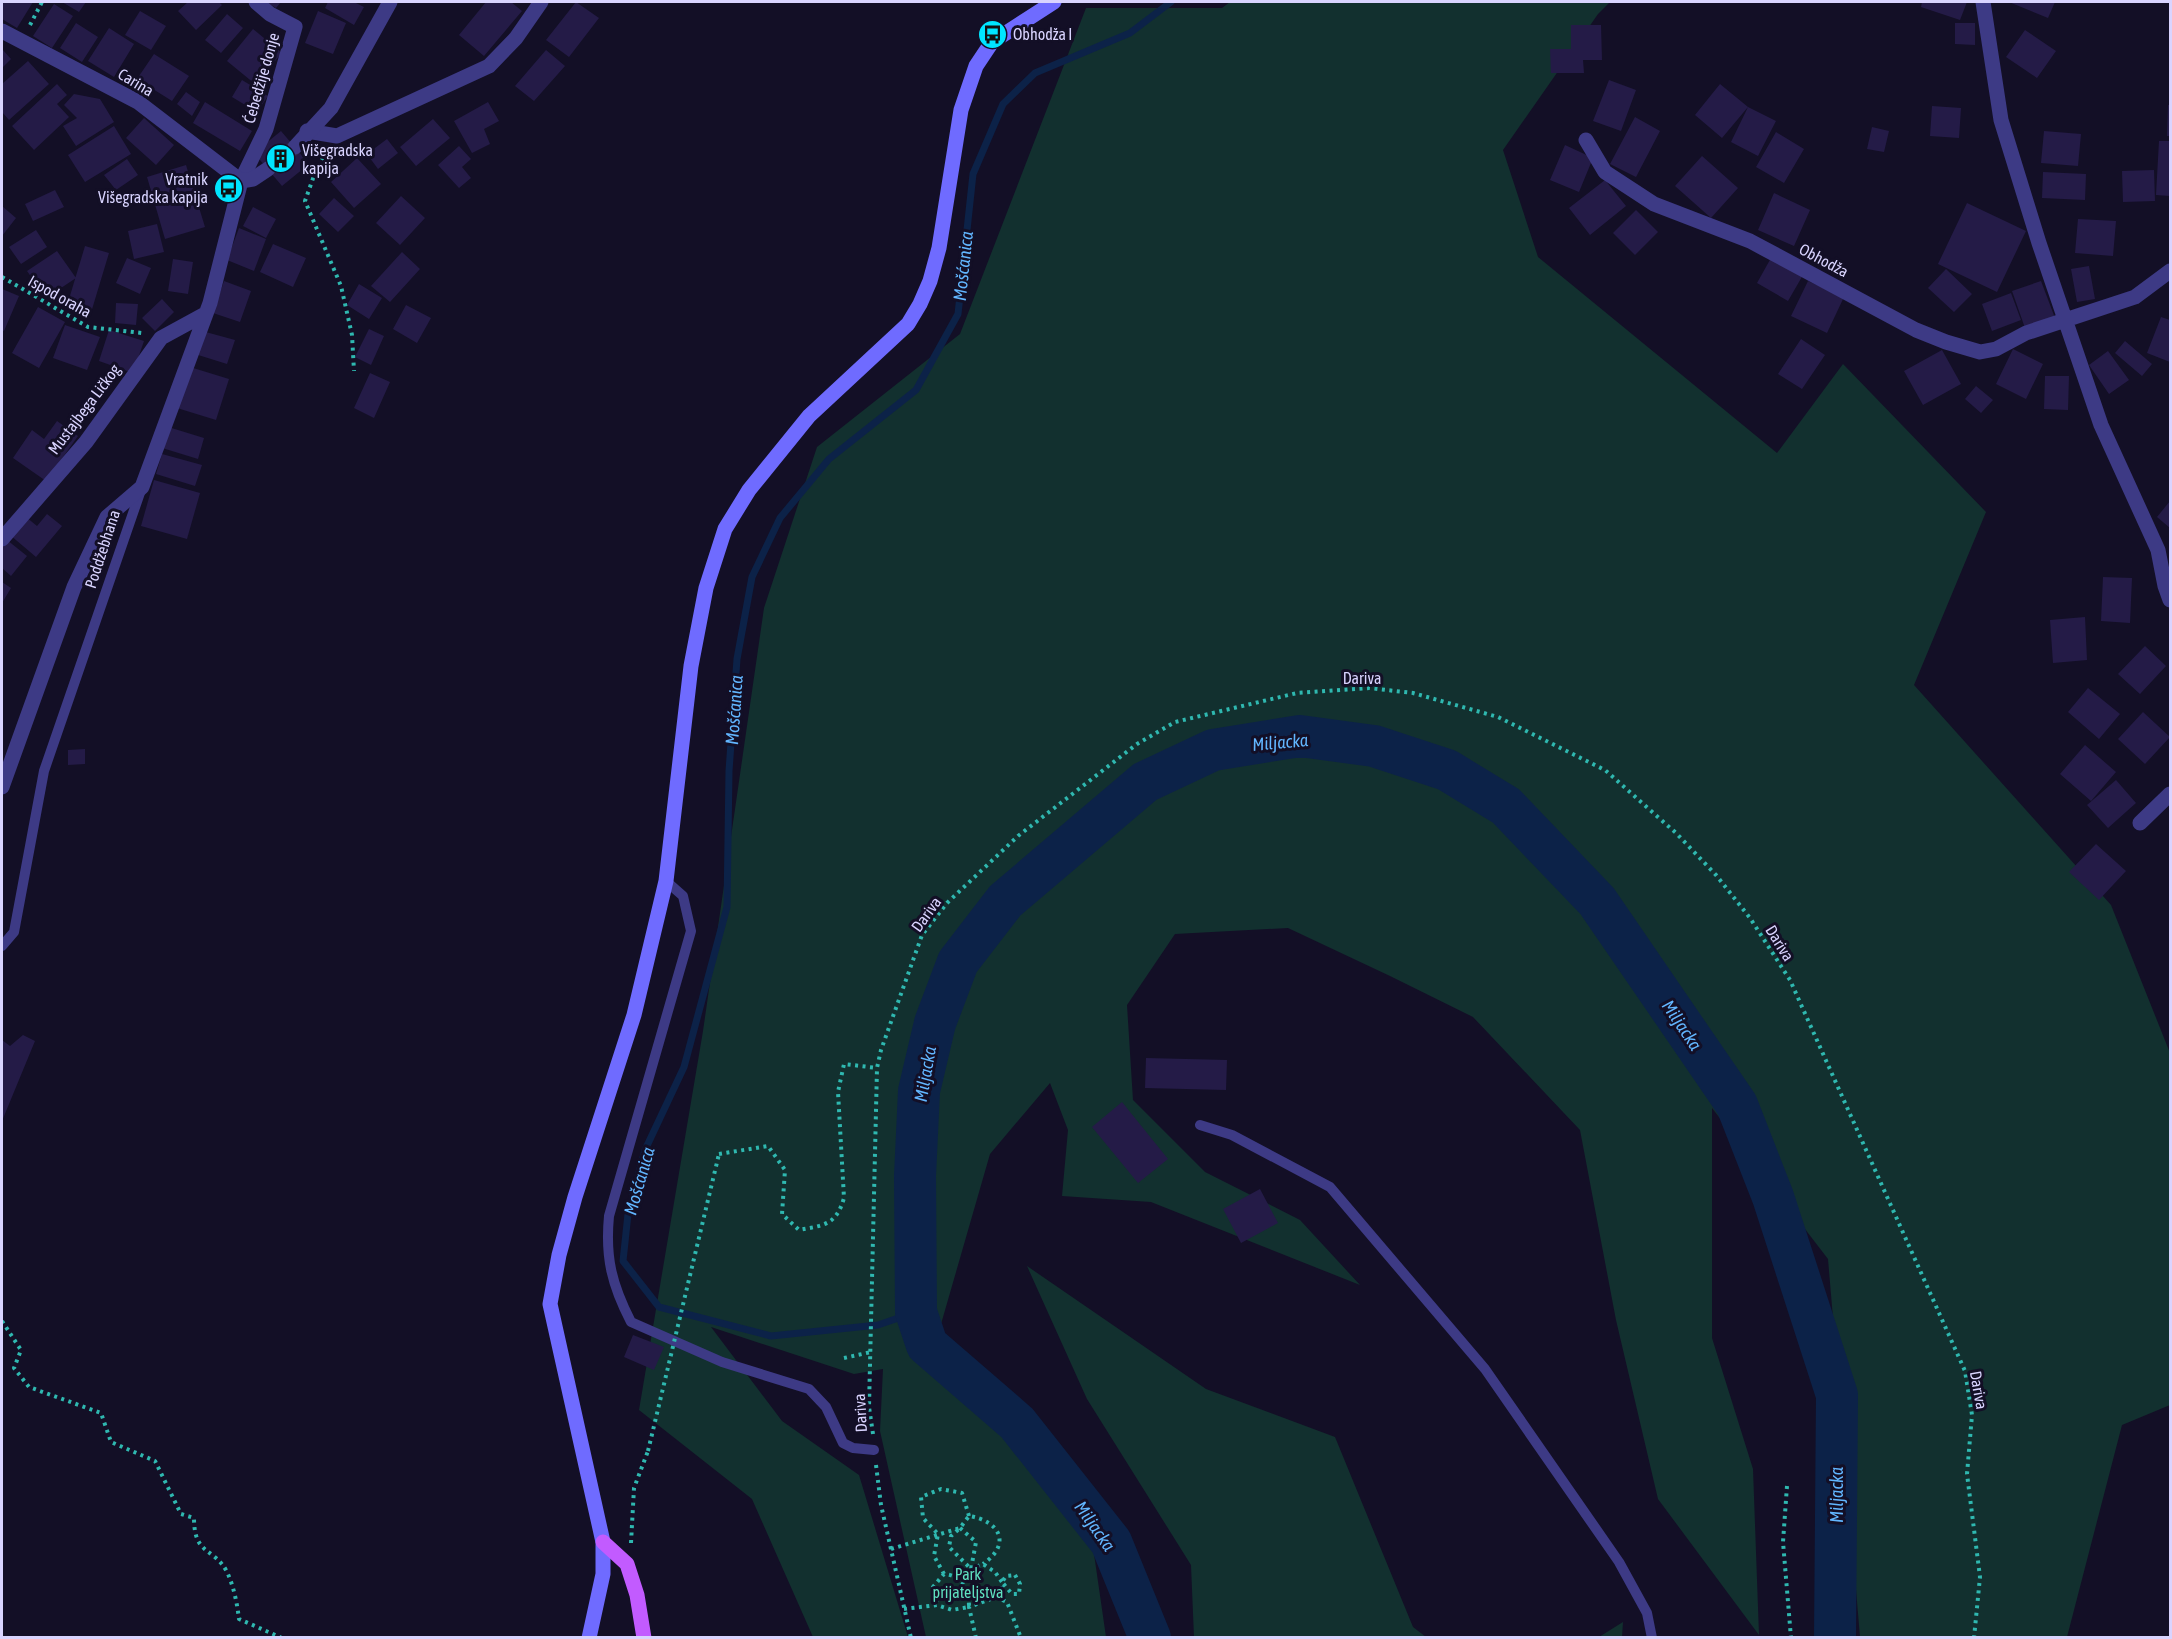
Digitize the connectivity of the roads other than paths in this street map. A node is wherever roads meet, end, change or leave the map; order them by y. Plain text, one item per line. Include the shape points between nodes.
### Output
1 (256, 2) edge
2 (390, 2) edge
3 (541, 2) edge
4 (1054, 2) edge
5 (1983, 2) edge
6 (2, 31) edge
7 (307, 131) junction
8 (1586, 141) dead end
9 (295, 147) tunnel mouth
10 (268, 169) tunnel mouth
11 (241, 181) junction
12 (2170, 271) edge
13 (205, 314) junction
14 (2064, 320) junction
15 (142, 487) junction
16 (2, 539) edge
17 (2170, 600) edge
18 (2, 787) edge
19 (2170, 794) edge
20 (2140, 823) dead end
21 (666, 881) junction
22 (2, 946) edge
23 (1200, 1125) dead end
24 (874, 1450) road end
25 (603, 1542) junction
26 (589, 1638) edge
27 (644, 1638) edge
28 (1652, 1638) edge

1 - 11 street, Ćebedžije donje via 295,27 266,129
2 - 7 street via 331,108
3 - 7 street via 516,38 489,66 337,136
4 - 21 main road via 992,42 976,66 961,110 939,248 930,281 908,324 809,416 749,490 725,529 706,588 691,666
5 - 14 street via 2001,120
6 - 11 street, Carina via 138,102
7 - 9 street
8 - 14 street, Obhodža via 1605,172 1654,204 1750,242 1946,342 1980,352
10 - 11 street via 253,179
11 - 13 street, Poddžebhana
12 - 14 street, Obhodža via 2135,297
13 - 15 street, Poddžebhana
13 - 16 street, Mustajbega Ličkog via 161,338 86,442
14 - 17 street via 2101,424 2158,550
15 - 18 street via 107,518 74,587
15 - 22 lane, Poddžebhana via 44,771 14,932
19 - 20 street
21 - 24 lane via 683,896 691,930 609,1216 607,1244 614,1290 631,1322 722,1362 809,1389 826,1407 843,1443
21 - 25 main road via 634,1015 575,1197 550,1304
23 - 28 lane via 1232,1135 1330,1187 1485,1368 1619,1562 1647,1613
25 - 26 main road via 603,1574
25 - 27 main road via 627,1564

